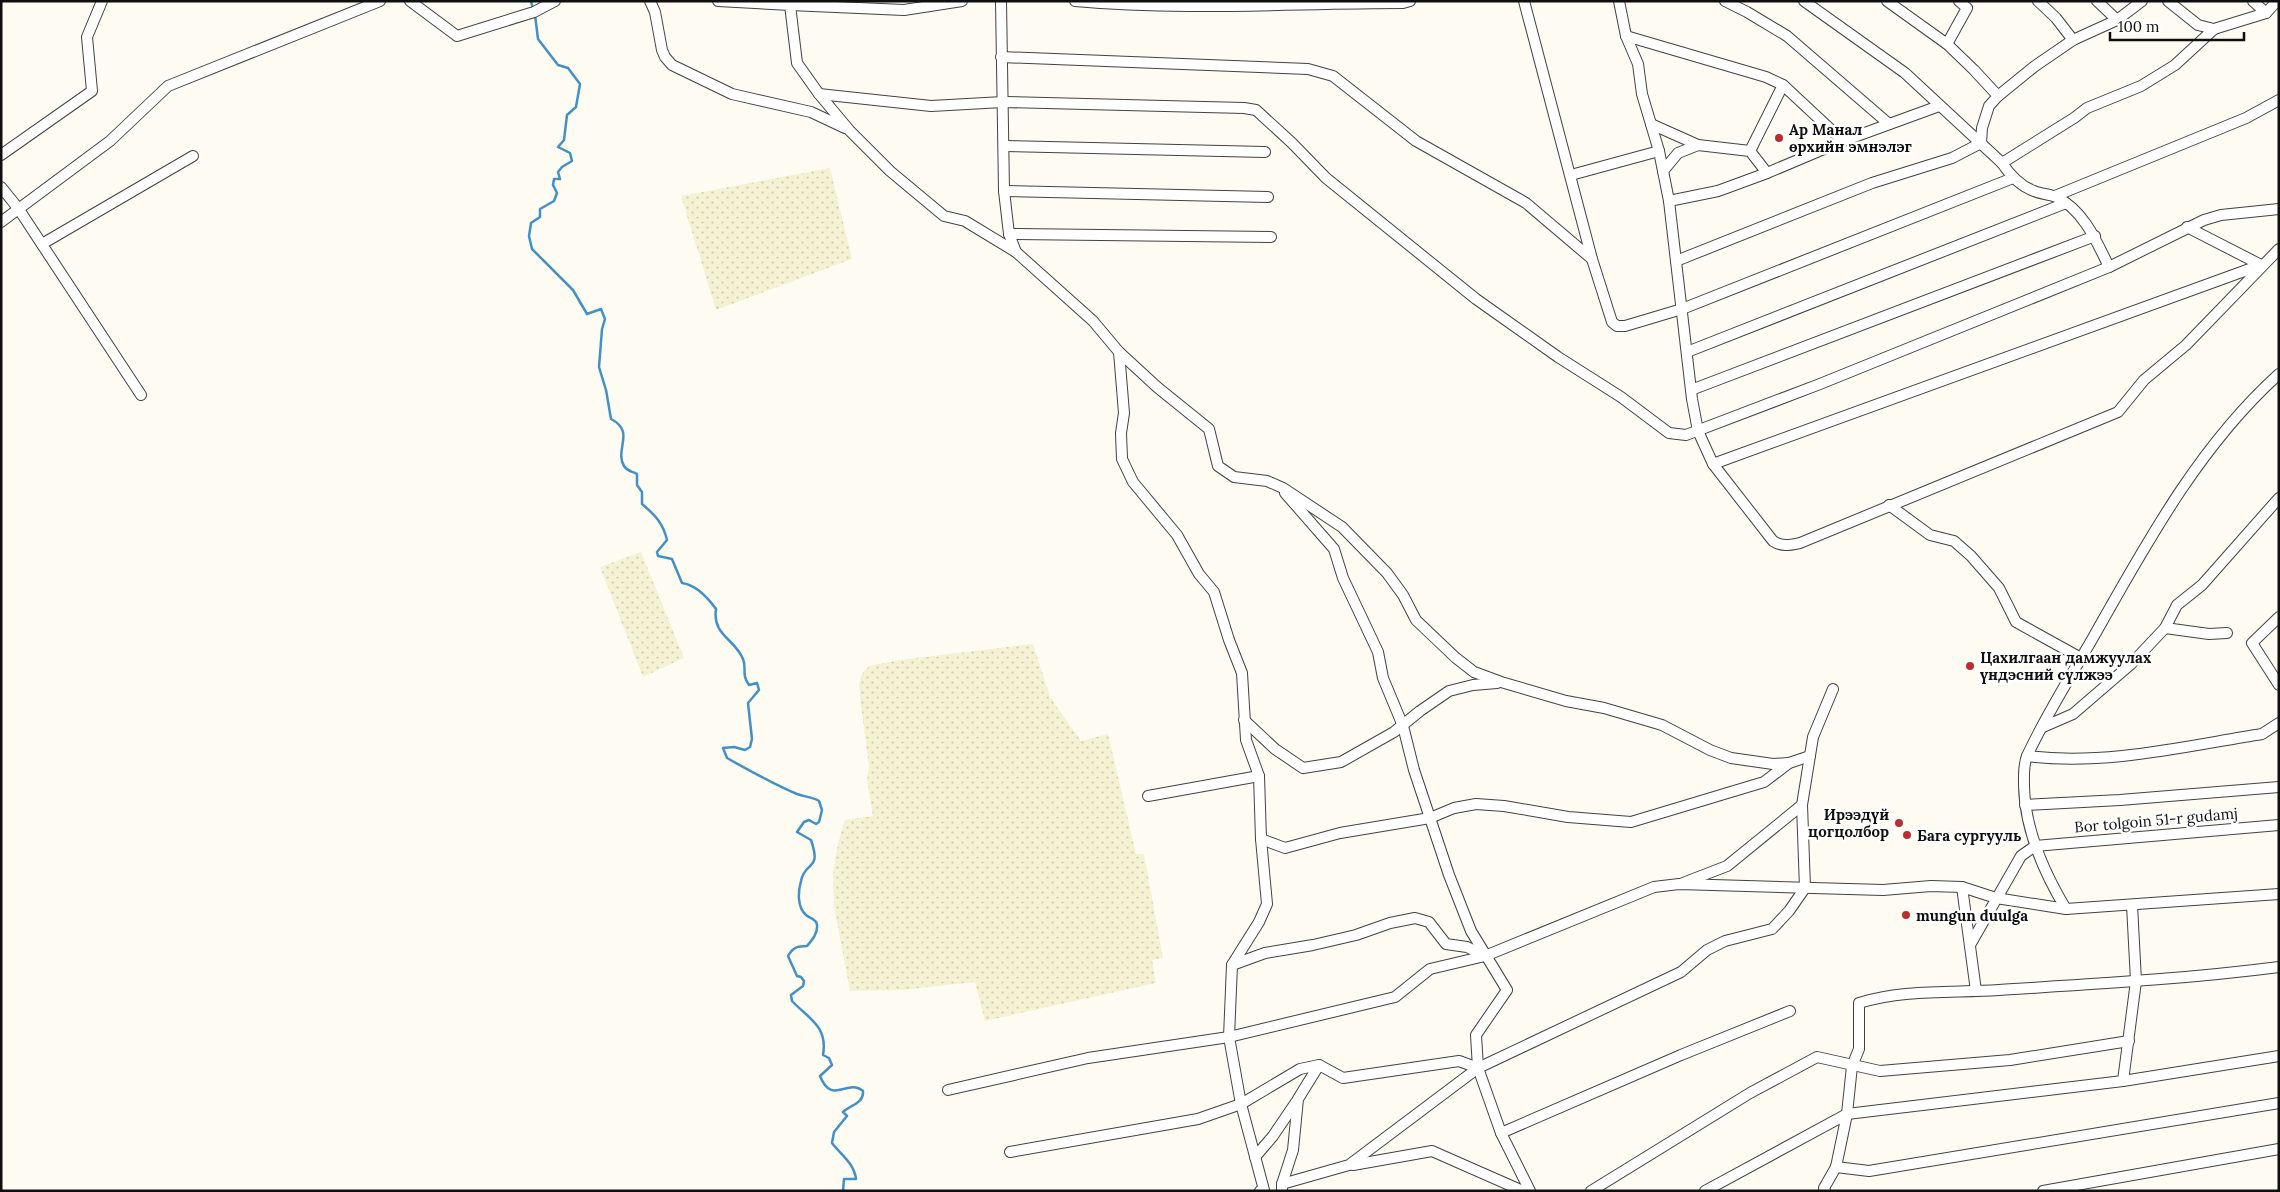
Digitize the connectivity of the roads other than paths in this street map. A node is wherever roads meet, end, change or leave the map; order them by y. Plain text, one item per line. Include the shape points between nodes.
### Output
1 (102, 1) edge
2 (380, 1) edge
3 (410, 1) edge
4 (555, 1) edge
5 (650, 1) edge
6 (718, 1) edge
7 (962, 1) edge
8 (1001, 1) edge
9 (1075, 1) edge
10 (1410, 1) edge
11 (1524, 1) edge
12 (1619, 1) edge
13 (1724, 1) edge
14 (1804, 1) edge
15 (1887, 1) edge
16 (1959, 1) edge
17 (2038, 1) edge
18 (2097, 1) edge
19 (2142, 1) edge
20 (2168, 1) edge
21 (2253, 1) edge
22 (2277, 1) edge
23 (787, 3) edge
24 (1131, 4) edge
25 (2266, 13) junction
26 (2117, 20) junction
27 (2214, 29) junction
28 (1626, 36) junction
29 (2073, 40) junction
30 (1947, 44) junction
31 (1001, 57) junction
32 (1783, 85) junction
33 (818, 94) junction
34 (1998, 96) junction
35 (2279, 100) edge
36 (1003, 102) junction
37 (1939, 106) junction
38 (1651, 124) junction
39 (1890, 124) junction
40 (850, 131) junction
41 (1843, 141) junction
42 (1981, 143) junction
43 (1698, 145) junction
44 (1004, 146) junction
45 (1659, 151) junction
46 (1750, 151) junction
47 (1265, 152) dead end
48 (1, 155) edge
49 (193, 156) dead end
50 (2002, 163) junction
51 (1663, 171) junction
52 (1767, 173) junction
53 (1571, 175) junction
54 (2013, 178) junction
55 (1, 187) edge
56 (1004, 191) junction
57 (2055, 196) junction
58 (1268, 197) dead end
59 (1669, 201) junction
60 (2066, 203) junction
61 (18, 208) junction
62 (2279, 209) edge
63 (1, 222) edge
64 (2187, 227) junction
65 (1009, 234) junction
66 (2095, 236) junction
67 (1271, 238) dead end
68 (42, 244) junction
69 (2279, 249) edge
70 (1016, 252) junction
71 (1592, 260) junction
72 (1676, 261) junction
73 (2262, 265) junction
74 (2109, 268) junction
75 (1682, 309) junction
76 (1119, 352) junction
77 (1687, 352) junction
78 (2279, 374) edge
79 (1691, 390) junction
80 (141, 395) dead end
81 (1698, 431) junction
82 (1712, 464) junction
83 (1267, 481) junction
84 (2279, 498) edge
85 (1889, 505) junction
86 (2279, 616) edge
87 (2165, 628) junction
88 (2227, 633) dead end
89 (2081, 658) junction
90 (1501, 682) junction
91 (2279, 685) edge
92 (1833, 689) dead end
93 (1244, 720) junction
94 (2279, 723) edge
95 (1403, 726) junction
96 (2043, 727) junction
97 (1810, 756) junction
98 (2026, 760) junction
99 (1789, 763) junction
100 (1259, 776) junction
101 (2279, 787) edge
102 (1148, 796) dead end
103 (1802, 804) junction
104 (2025, 805) junction
105 (1430, 818) junction
106 (2279, 825) edge
107 (1261, 839) junction
108 (2035, 846) junction
109 (1679, 884) junction
110 (1962, 886) junction
111 (1805, 888) junction
112 (2279, 894) edge
113 (1996, 898) junction
114 (2132, 905) junction
115 (2066, 909) junction
116 (1970, 945) junction
117 (1485, 956) junction
118 (1232, 965) junction
119 (2279, 967) edge
120 (2136, 981) junction
121 (1976, 991) junction
122 (1790, 1011) dead end
123 (1229, 1037) junction
124 (2129, 1042) junction
125 (2279, 1056) edge
126 (1319, 1065) junction
127 (1852, 1066) junction
128 (1478, 1068) junction
129 (2123, 1081) junction
130 (948, 1090) dead end
131 (1298, 1099) junction
132 (2279, 1103) edge
133 (1241, 1104) junction
134 (1847, 1114) junction
135 (1501, 1133) junction
136 (2279, 1149) edge
137 (1010, 1152) dead end
138 (1255, 1157) junction
139 (1349, 1165) junction
140 (1836, 1167) junction
141 (1282, 1187) edge
142 (1260, 1191) edge
143 (1523, 1191) edge
144 (1530, 1191) edge
145 (1592, 1191) edge
146 (1705, 1191) edge
147 (1825, 1191) edge
148 (2043, 1191) edge

1 - 48 street via 87,37 92,91
2 - 61 street via 168,86 110,141
3 - 4 street via 457,36 534,12
5 - 40 street via 662,50 672,65 732,94 811,112
6 - 23 street
7 - 23 street via 904,10
8 - 31 street
9 - 24 street
10 - 24 street
11 - 53 street
12 - 28 street
13 - 39 street via 1787,36
14 - 37 street via 1905,73
15 - 30 street
16 - 30 street via 1967,8
17 - 29 street
18 - 26 street
19 - 26 street
20 - 27 street via 2198,25
21 - 25 street
22 - 25 street
23 - 33 street via 797,63
25 - 27 street
26 - 29 street
27 - 50 street via 2175,65 2141,86 2087,108
28 - 32 street via 1766,77
28 - 38 street via 1638,64
29 - 34 street
30 - 34 street
31 - 36 street
31 - 71 street via 1308,69 1333,76 1416,141 1526,203
32 - 41 street
32 - 46 street
33 - 36 street via 931,106
33 - 40 street
34 - 42 street via 1989,106
35 - 57 street via 2246,118
36 - 44 street
36 - 81 street via 1256,110 1326,178 1476,299 1669,433 1686,435
37 - 39 street
37 - 42 street
38 - 43 street
38 - 45 street
39 - 41 street
40 - 70 street via 890,171 944,216 964,221
41 - 52 street
42 - 50 street
42 - 72 street via 1952,158 1872,183
43 - 46 street
43 - 51 street via 1678,153
44 - 47 street
44 - 56 street
45 - 51 street
45 - 53 street
46 - 52 street
49 - 68 street
50 - 54 street
51 - 59 street
52 - 59 street via 1718,191
53 - 71 street
54 - 57 street via 2032,191
54 - 75 street
55 - 61 street
56 - 58 street
56 - 65 street
57 - 60 street
59 - 72 street
60 - 66 street
60 - 77 street
61 - 63 street
61 - 68 street
62 - 64 street via 2221,215
64 - 73 street
64 - 74 street
65 - 67 street
65 - 70 street
66 - 74 street
66 - 79 street
68 - 80 street
69 - 73 street
70 - 76 street via 1094,321
71 - 75 street via 1612,322 1617,326
72 - 75 street
73 - 82 street
73 - 85 street via 2186,345 2144,380 2118,412
74 - 81 street
75 - 77 street
76 - 83 street via 1209,429 1218,466 1234,477
76 - 93 street via 1124,413 1122,459 1133,482 1177,535 1199,574 1214,592 1242,673
77 - 79 street
78 - 89 street via 2240,412 2192,474
79 - 81 street
81 - 82 street
82 - 85 street via 1778,545 1800,543
83 - 90 street via 1284,488 1342,527 1387,573 1416,620 1433,637 1474,672
83 - 95 street via 1287,495 1334,549 1343,578 1378,652 1383,678
84 - 87 street via 2202,585 2177,605
85 - 89 street via 1930,535 1954,540 1999,588 2016,622
86 - 91 street via 2252,643
87 - 88 street
87 - 96 street via 2131,664 2074,714
89 - 96 street
90 - 95 street via 1449,691
90 - 99 street via 1662,725 1731,758
92 - 97 street
93 - 95 street via 1275,749 1303,768 1341,762
93 - 100 street via 1246,740
94 - 98 street via 2262,734 2138,753
95 - 105 street
96 - 98 street
97 - 99 street
97 - 103 street
98 - 104 street
99 - 105 street via 1764,782 1631,822 1476,804 1454,808
100 - 102 street
100 - 107 street
101 - 104 street
103 - 109 street via 1727,866
103 - 111 street
104 - 108 street
105 - 107 street via 1340,833 1285,848
105 - 117 street via 1471,931
106 - 108 street, Bor tolgoin 51-r gudamj
107 - 118 street via 1268,904
108 - 113 street via 2021,856
108 - 115 street via 2045,873
109 - 111 street
109 - 117 street via 1654,887
110 - 111 street via 1882,890
110 - 113 street
110 - 116 street
111 - 128 street via 1772,929 1725,940 1681,972
112 - 114 street
113 - 115 street
113 - 116 street
114 - 115 street
114 - 120 street
116 - 121 street
117 - 118 street via 1466,947 1446,944 1429,922 1415,918 1356,935 1265,953
117 - 123 street via 1430,969 1395,997
117 - 128 street via 1506,990 1476,1035
118 - 123 street
119 - 120 street
120 - 121 street
120 - 124 street
121 - 127 street via 1873,998 1859,1003 1860,1049
122 - 135 street
123 - 130 street via 1088,1058
123 - 133 street
124 - 127 street via 2010,1060 1880,1071
124 - 129 street
125 - 129 street
126 - 128 street via 1342,1078 1459,1061
126 - 131 street
126 - 133 street via 1300,1069
127 - 134 street
127 - 145 street via 1817,1057 1750,1093
128 - 135 street
128 - 139 street
129 - 134 street
131 - 138 street
131 - 141 street via 1293,1150
132 - 140 street via 1869,1171
133 - 137 street via 1198,1119
133 - 138 street
134 - 140 street
134 - 146 street
135 - 144 street
136 - 148 street
138 - 142 street via 1264,1190
139 - 141 street
139 - 143 street via 1432,1150
140 - 147 street

